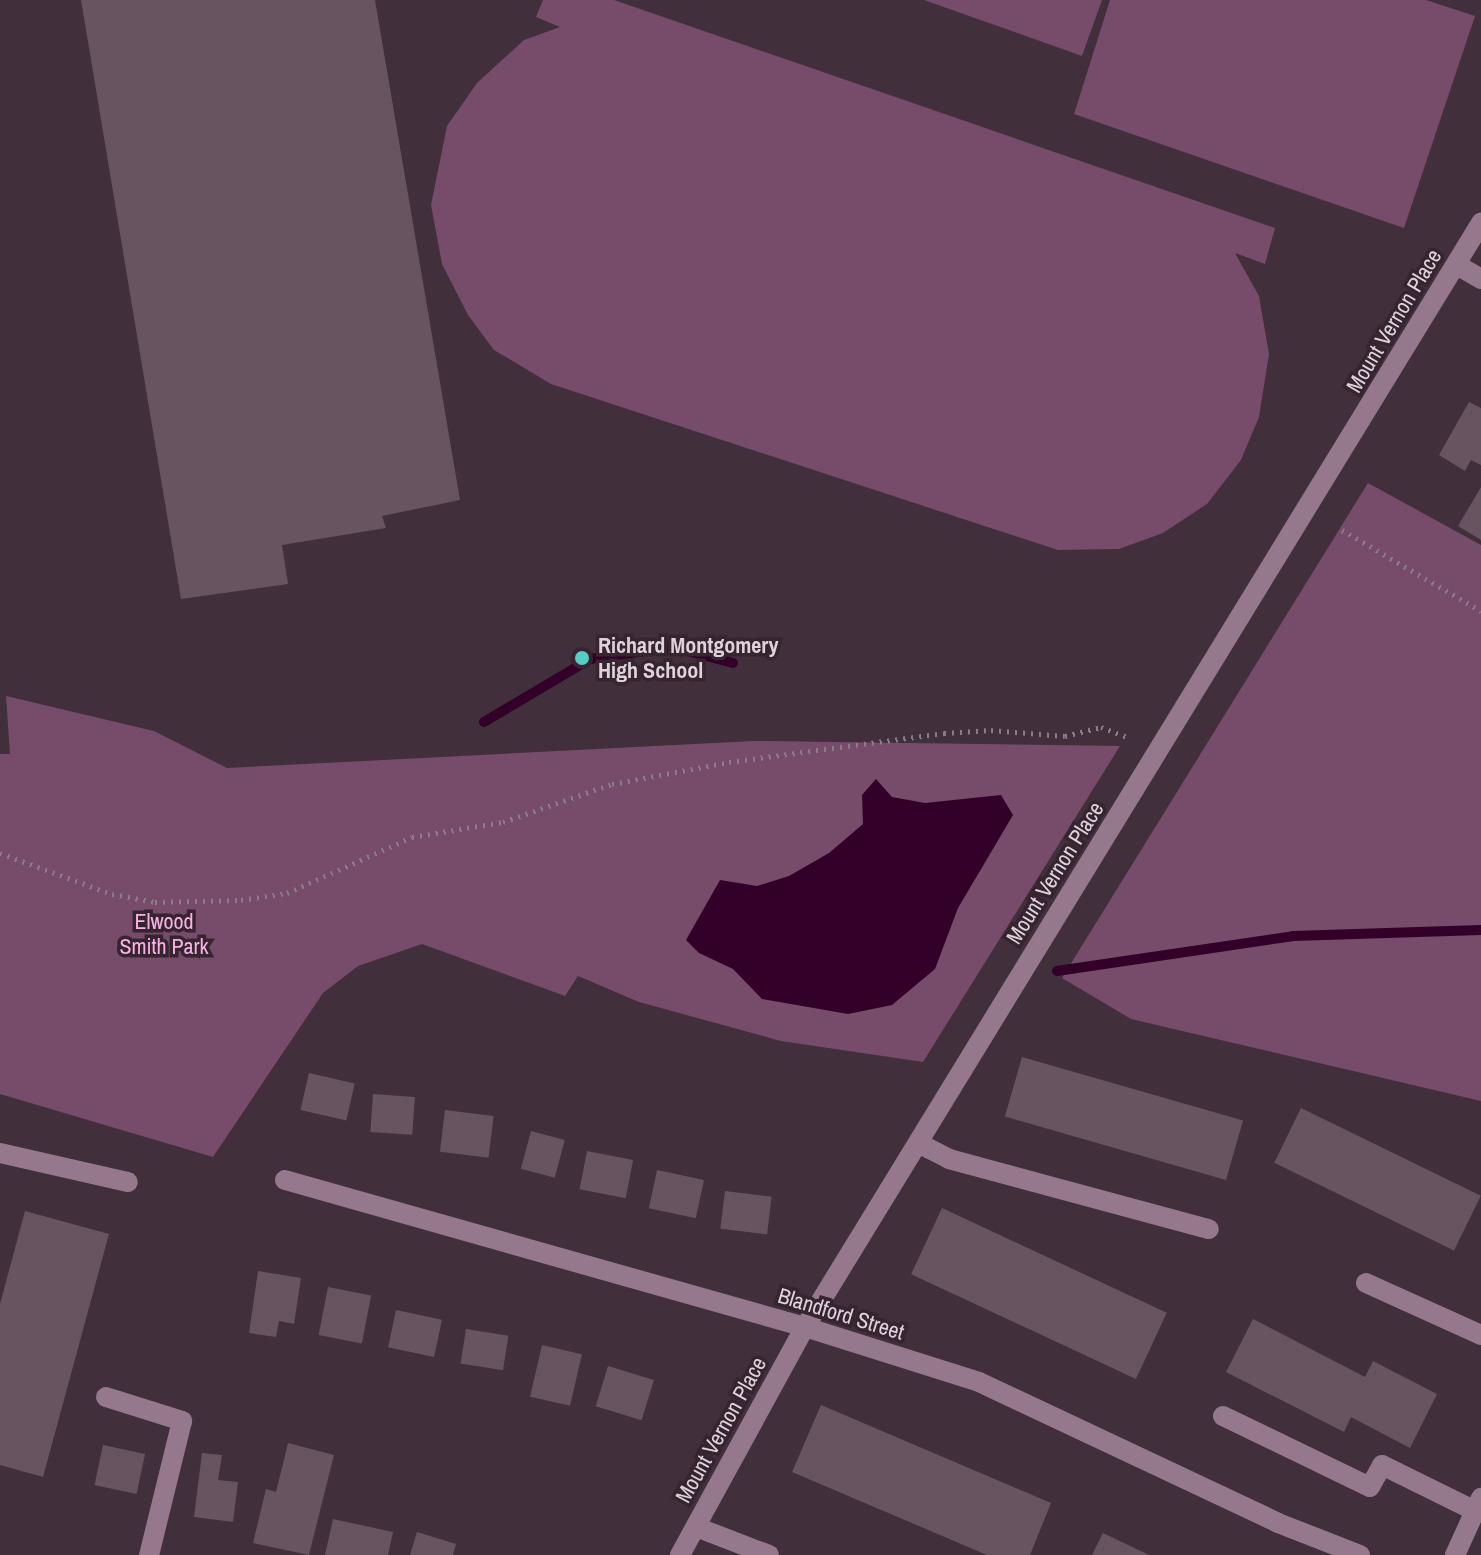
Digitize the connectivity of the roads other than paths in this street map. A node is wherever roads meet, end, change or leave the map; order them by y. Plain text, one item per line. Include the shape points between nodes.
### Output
1 (1481, 223) edge
2 (1457, 265) junction
3 (1481, 279) edge
4 (918, 1143) junction
5 (0, 1153) edge
6 (285, 1180) dead end
7 (128, 1182) dead end
8 (1209, 1229) dead end
9 (1366, 1283) dead end
10 (805, 1327) junction
11 (1481, 1335) edge
12 (106, 1397) dead end
13 (1223, 1416) dead end
14 (1478, 1505) edge
15 (696, 1527) junction
16 (149, 1555) edge
17 (680, 1555) edge
18 (769, 1555) edge
19 (1360, 1555) edge
20 (1455, 1555) edge

1 - 2 street, Mount Vernon Place
2 - 3 street
2 - 4 street, Mount Vernon Place
4 - 8 street via 949,1159
4 - 10 street, Mount Vernon Place
5 - 7 street
6 - 10 street, Blandford Street
9 - 11 street
10 - 15 street, Mount Vernon Place
10 - 19 street, Blandford Street via 979,1382 1278,1523
12 - 16 street via 182,1421
13 - 14 street via 1370,1487 1382,1465
14 - 20 street
15 - 17 street, Mount Vernon Place
15 - 18 street

